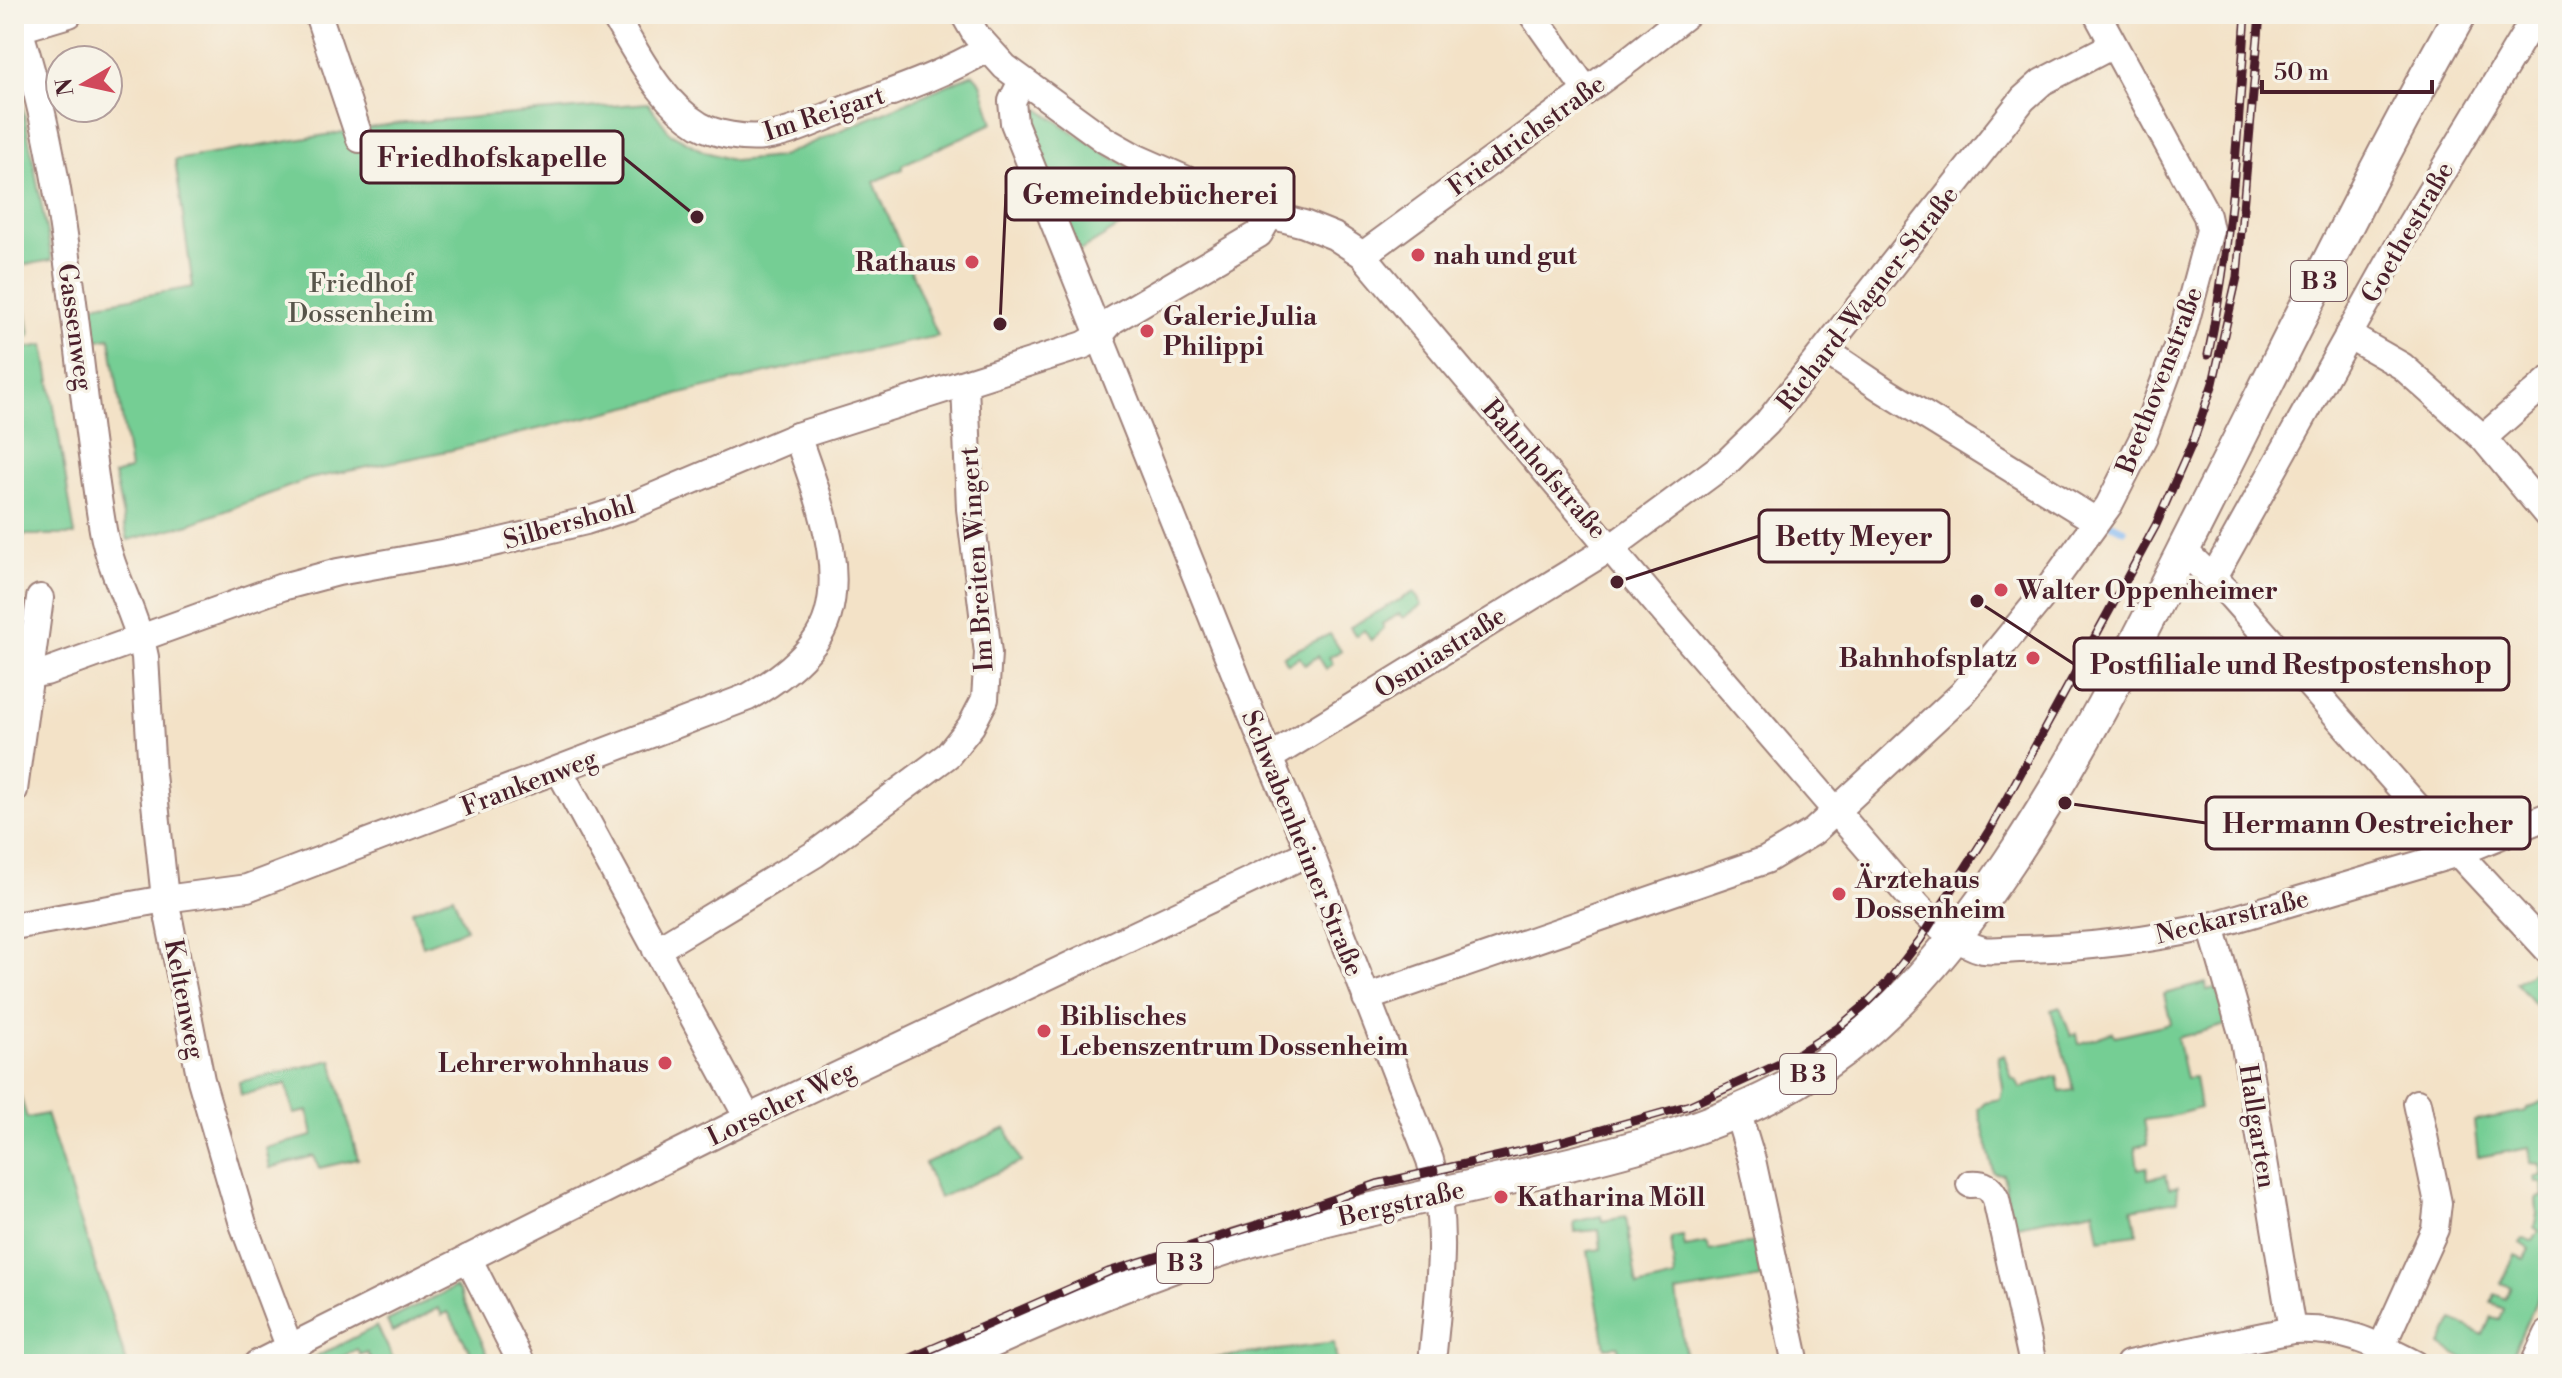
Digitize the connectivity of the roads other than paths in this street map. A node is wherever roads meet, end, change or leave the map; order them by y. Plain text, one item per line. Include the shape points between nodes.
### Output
1 (69, 14) edge
2 (318, 14) edge
3 (613, 14) edge
4 (964, 14) edge
5 (1532, 14) edge
6 (1687, 14) edge
7 (2097, 14) edge
8 (2460, 14) edge
9 (2537, 14) edge
10 (17, 21) edge
11 (2113, 45) junction
12 (987, 49) junction
13 (1022, 81) junction
14 (1586, 90) junction
15 (360, 139) dead end
16 (1270, 215) junction
17 (1363, 255) junction
18 (2348, 335) junction
19 (1099, 336) junction
20 (1826, 351) junction
21 (2548, 381) edge
22 (965, 384) junction
23 (797, 436) junction
24 (2483, 438) junction
25 (2548, 516) edge
26 (2096, 521) junction
27 (1612, 547) junction
28 (2183, 550) junction
29 (2213, 578) junction
30 (40, 598) dead end
31 (141, 639) junction
32 (28, 675) junction
33 (1269, 758) junction
34 (559, 770) junction
35 (14, 790) edge
36 (1836, 811) junction
37 (2548, 816) edge
38 (1310, 852) junction
39 (2458, 853) junction
40 (165, 899) junction
41 (14, 926) edge
42 (2211, 926) junction
43 (1956, 936) junction
44 (656, 950) junction
45 (2548, 950) edge
46 (1366, 998) junction
47 (2417, 1103) dead end
48 (1737, 1111) junction
49 (748, 1118) junction
50 (1970, 1184) dead end
51 (1439, 1194) junction
52 (468, 1258) junction
53 (2292, 1330) junction
54 (2548, 1334) edge
55 (289, 1346) junction
56 (2382, 1346) junction
57 (257, 1364) edge
58 (522, 1364) edge
59 (941, 1364) edge
60 (1432, 1364) edge
61 (1796, 1364) edge
62 (2033, 1364) edge
63 (2129, 1364) edge
64 (2415, 1364) edge
65 (2534, 1364) edge

1 - 10 street
2 - 15 street
3 - 12 street, Im Reigart via 677,109 723,135 764,137 798,127 960,65
4 - 12 street, Bahnhofstraße
5 - 14 street
6 - 14 street, Friedrichstraße
7 - 11 street, Beethovenstraße
8 - 28 main road, B 3 via 2393,134
9 - 18 street, Goethestraße
10 - 31 street, Gassenweg via 54,172 105,539
11 - 20 street, Richard-Wagner-Straße via 2042,82 2023,99
11 - 26 street, Beethovenstraße via 2210,230 2183,331 2144,436
12 - 13 street, Bahnhofstraße
13 - 16 street, Bahnhofstraße via 1137,158
13 - 19 street, Schwabenheimer Straße via 1012,101 1014,123
14 - 17 street, Friedrichstraße
16 - 17 street, Bahnhofstraße via 1334,236
16 - 19 street, Silbershohl via 1259,234 1113,320
17 - 27 street, Bahnhofstraße
18 - 24 street via 2402,366
18 - 29 street, Goethestraße
19 - 22 street, Silbershohl
19 - 33 street, Schwabenheimer Straße
20 - 26 street
20 - 27 street, Richard-Wagner-Straße via 1727,462
21 - 24 street
22 - 23 street, Silbershohl
22 - 44 street, Im Breiten Wingert via 970,509 988,653 985,699 971,726 948,755 815,854
23 - 31 street, Silbershohl via 586,521 338,572
23 - 34 street, Frankenweg via 831,552 827,617 816,641 776,681 748,697
24 - 25 street
26 - 36 street, Beethovenstraße via 1962,694
27 - 33 street, Osmiastraße
27 - 36 street, Bahnhofstraße
28 - 29 street
28 - 43 main road, B 3 via 2054,796
29 - 39 street
30 - 32 street
31 - 32 street, Silbershohl
31 - 40 street, Keltenweg
32 - 35 street
33 - 38 street, Schwabenheimer Straße
34 - 40 street, Frankenweg via 247,888
34 - 44 street
36 - 43 street, Bahnhofstraße via 1932,922
36 - 46 street, Beethovenstraße via 1813,832 1766,860
37 - 39 street, Neckarstraße
38 - 46 street, Schwabenheimer Straße
38 - 49 street, Lorscher Weg
39 - 42 street, Neckarstraße
39 - 45 street
40 - 41 street, Frankenweg
40 - 55 street, Keltenweg via 205,1095 243,1224
42 - 43 street, Neckarstraße via 2051,949 1983,950
42 - 53 street, Hallgarten via 2244,1040
43 - 48 main road, Bergstraße / B 3 via 1873,1028 1782,1090
44 - 49 street
46 - 51 street, Schwabenheimer Straße
47 - 56 street via 2434,1171 2435,1229
48 - 51 main road, Bergstraße / B 3 via 1585,1161
48 - 61 street
49 - 52 street, Lorscher Weg
50 - 62 street via 1985,1185 1996,1199
51 - 59 main road, Bergstraße / B 3 via 1213,1253 1118,1287
51 - 60 street, Schwabenheimer Straße via 1443,1242
52 - 55 street, Lorscher Weg
52 - 58 street
53 - 56 street via 2318,1328
53 - 63 street
54 - 65 street
55 - 57 street, Lorscher Weg
56 - 64 street

